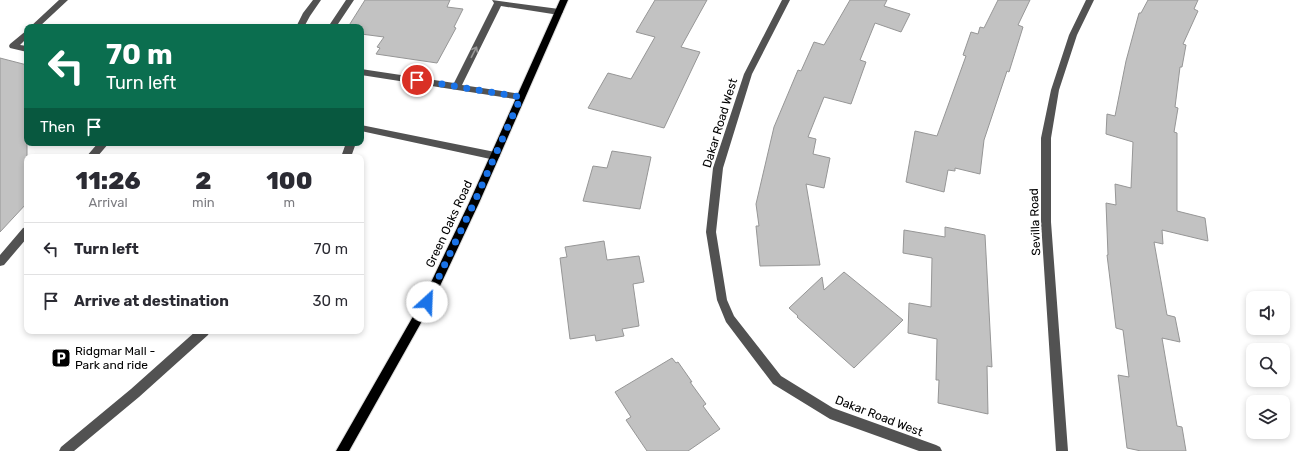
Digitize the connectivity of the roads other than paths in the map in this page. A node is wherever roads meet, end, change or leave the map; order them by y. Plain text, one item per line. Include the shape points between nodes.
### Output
1 (64, 0) edge
2 (317, 0) edge
3 (350, 0) edge
4 (564, 0) edge
5 (786, 0) edge
6 (1090, 0) edge
7 (497, 2) edge
8 (559, 12) junction
9 (37, 24) edge
10 (302, 24) edge
11 (334, 24) edge
12 (24, 36) edge
13 (24, 48) edge
14 (364, 72) edge
15 (457, 87) junction
16 (521, 97) junction
17 (364, 129) edge
18 (101, 146) edge
19 (94, 154) edge
20 (495, 156) junction
21 (24, 234) edge
22 (0, 262) edge
23 (201, 334) edge
24 (65, 451) edge
25 (342, 451) edge
26 (936, 451) edge
27 (1062, 451) edge

1 - 9 street
2 - 10 street
3 - 11 street
4 - 8 main road, Green Oaks Road
5 - 26 street, Dakar Road West via 748,74 718,168 710,232 722,300 730,319 777,380 830,413
6 - 27 street, Sevilla Road via 1073,35 1055,90 1046,138 1046,222
7 - 8 street
15 -> 7 street
8 - 16 main road, Green Oaks Road
12 - 13 street via 13,46
14 - 15 street
15 - 16 street
16 - 20 main road, Green Oaks Road
17 - 20 street
18 - 19 street
20 - 25 main road, Green Oaks Road via 427,302
21 - 22 street
23 - 24 street

